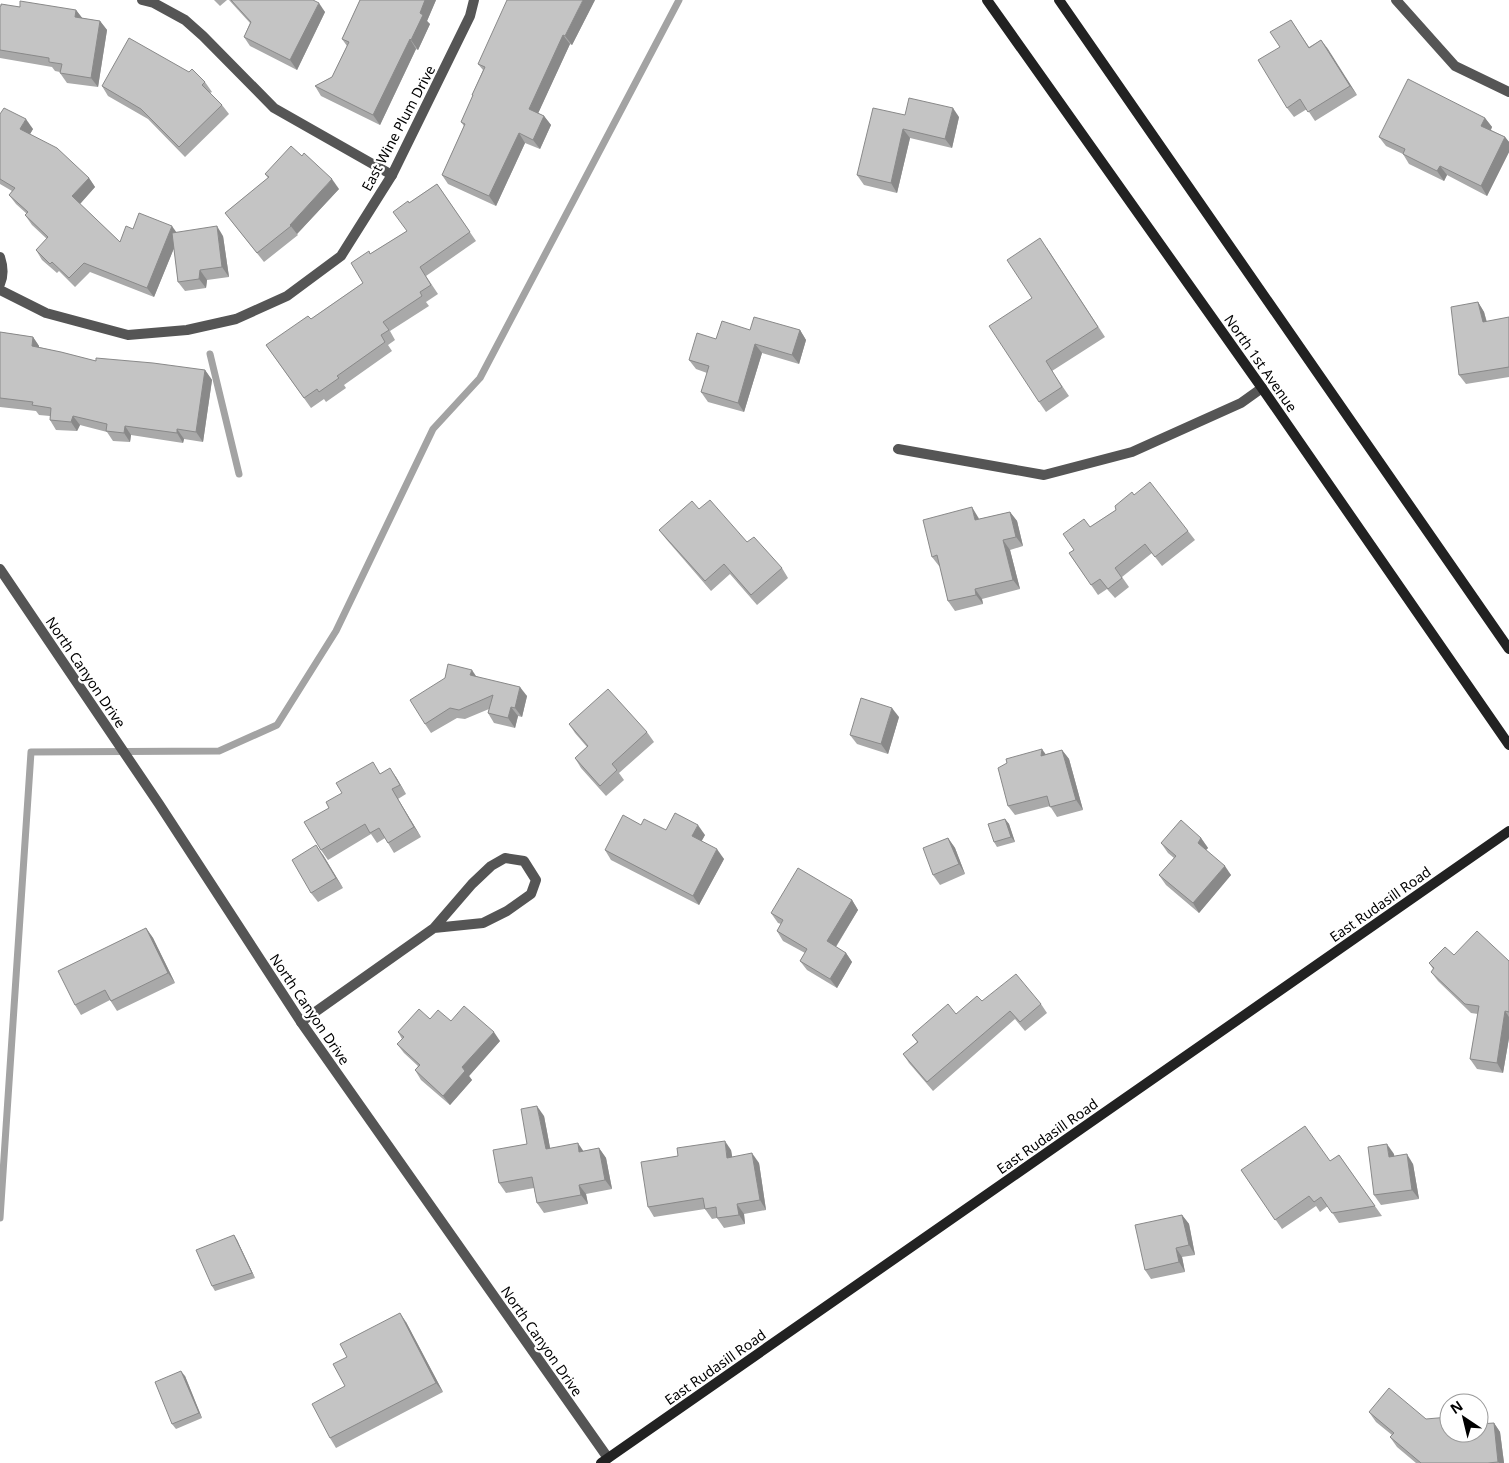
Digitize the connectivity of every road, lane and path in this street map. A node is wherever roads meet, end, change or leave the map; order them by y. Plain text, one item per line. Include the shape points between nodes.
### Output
1 (142, 0) edge
2 (474, 0) edge
3 (987, 0) edge
4 (1059, 0) edge
5 (1396, 0) edge
6 (1509, 92) edge
7 (392, 175) junction
8 (0, 257) edge
9 (0, 284) edge
10 (0, 290) edge
11 (1262, 388) junction
12 (898, 449) dead end
13 (0, 569) edge
14 (1509, 649) edge
15 (1509, 745) edge
16 (1509, 831) edge
17 (434, 928) junction
18 (301, 1022) junction
19 (604, 1461) edge

1 - 7 street via 185,20 274,108
2 - 7 street, East Wine Plum Drive via 470,16
3 - 11 main road, North 1st Avenue
4 - 14 main road
5 - 6 street via 1455,66
7 - 10 street, East Wine Plum Drive via 341,256 287,296 236,319 187,330 128,335 46,313
8 - 9 street via 3,268
11 - 12 street via 1241,403 1132,452 1044,475
11 - 15 main road, North 1st Avenue
13 - 18 street, North Canyon Drive
16 - 19 main road, East Rudasill Road
17 - 17 street via 482,924 531,894 536,880 524,862 505,858 478,878
17 - 18 street
18 - 19 street, North Canyon Drive

